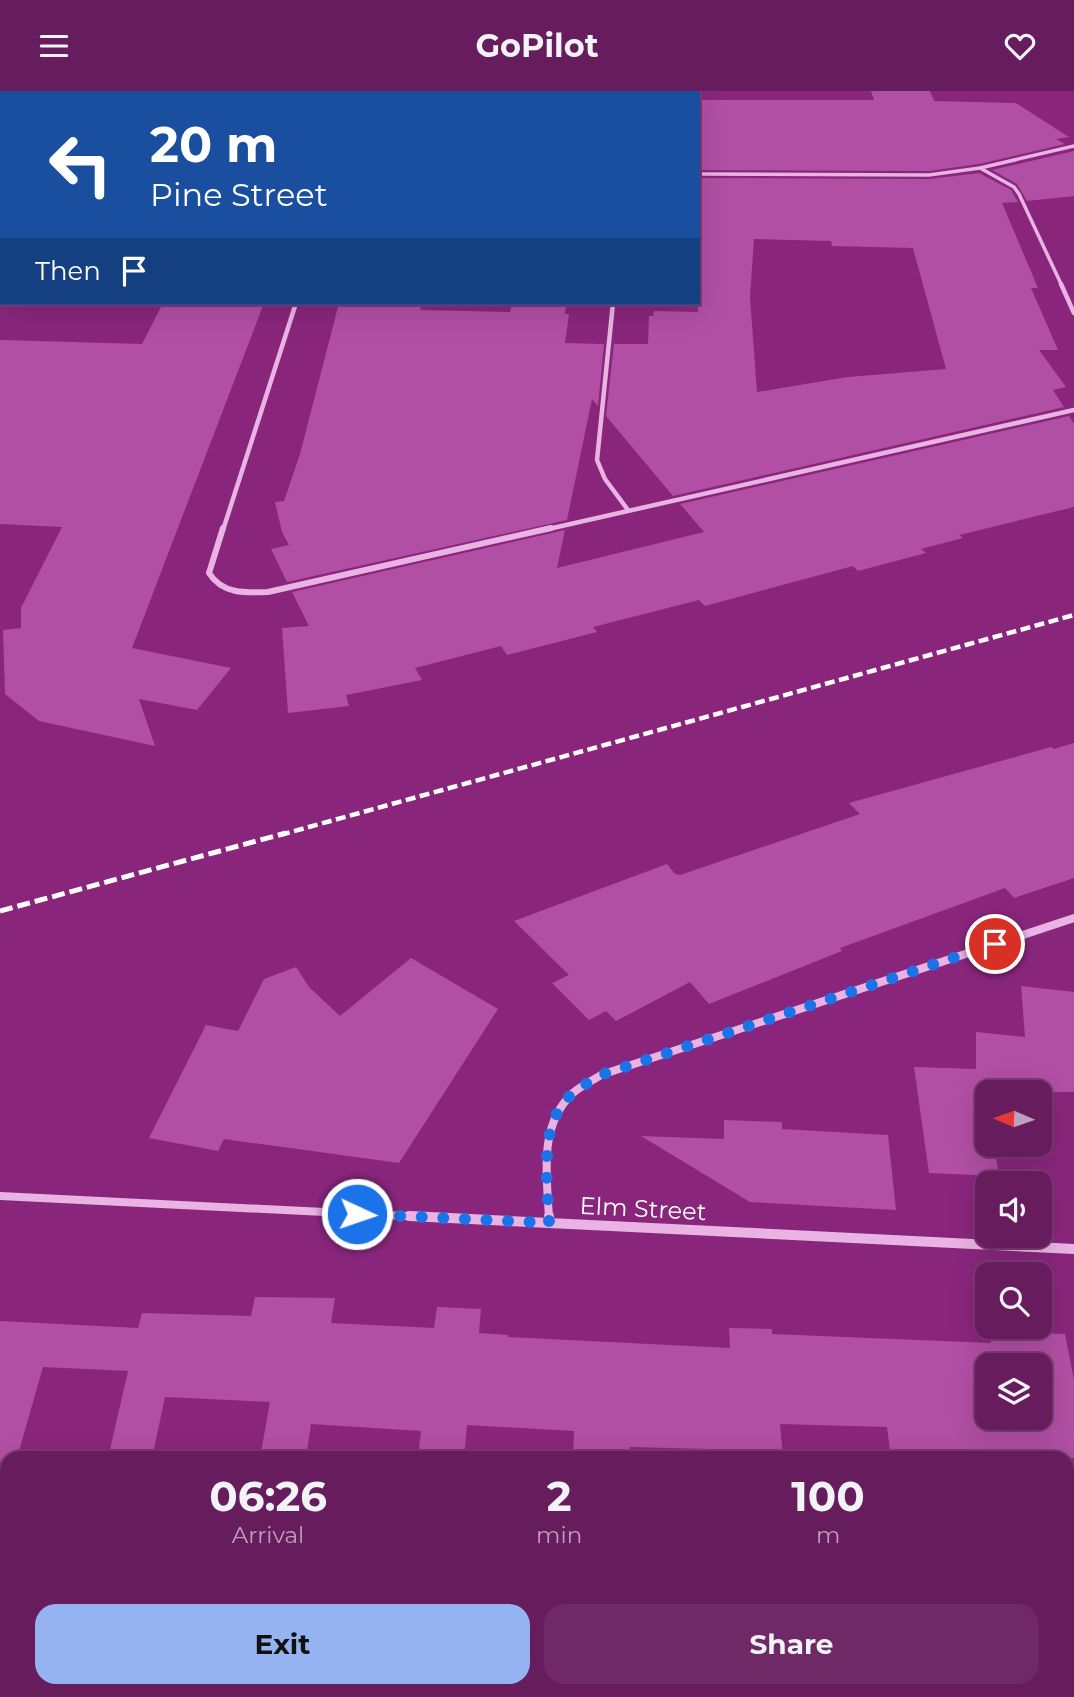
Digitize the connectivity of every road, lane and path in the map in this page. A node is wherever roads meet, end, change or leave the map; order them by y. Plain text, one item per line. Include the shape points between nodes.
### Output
1 (1074, 146) edge
2 (979, 168) junction
3 (700, 174) edge
4 (295, 305) edge
5 (613, 305) edge
6 (1074, 313) edge
7 (1074, 410) edge
8 (628, 510) junction
9 (1074, 918) edge
10 (0, 1196) edge
11 (549, 1223) junction
12 (1074, 1249) edge

1 - 2 street
2 - 3 street via 909,176
2 - 6 street via 1019,194
4 - 8 street via 209,573 227,590 268,592
5 - 8 street via 597,460
7 - 8 street
9 - 11 street via 601,1075 571,1094 553,1120 548,1144
10 - 11 street, Elm Street
11 - 12 street, Elm Street

